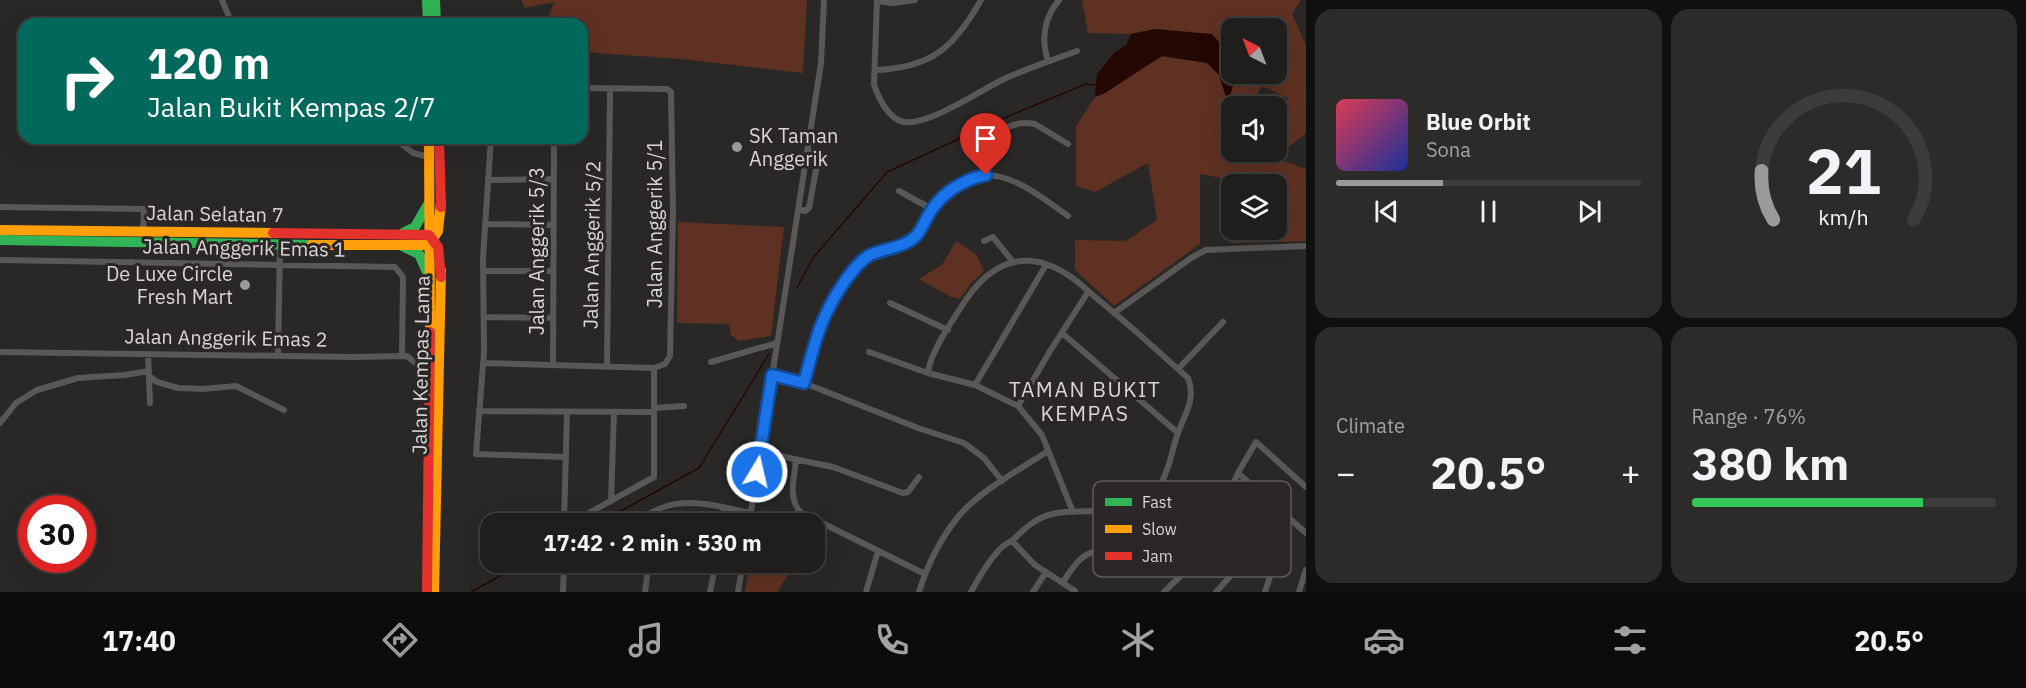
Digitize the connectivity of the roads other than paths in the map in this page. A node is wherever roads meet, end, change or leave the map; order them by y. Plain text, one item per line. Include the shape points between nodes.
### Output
1 (222, 0) edge
2 (427, 0) edge
3 (435, 0) edge
4 (824, 0) edge
5 (915, 0) edge
6 (981, 0) edge
7 (1059, 0) edge
8 (877, 1) edge
9 (230, 18) edge
10 (428, 18) edge
11 (436, 18) edge
12 (1077, 51) dead end
13 (1048, 61) junction
14 (875, 70) junction
15 (588, 88) edge
16 (610, 89) junction
17 (402, 144) edge
18 (429, 144) edge
19 (439, 144) edge
20 (491, 144) edge
21 (554, 144) edge
22 (1068, 144) dead end
23 (807, 150) junction
24 (429, 157) junction
25 (986, 175) junction
26 (554, 179) junction
27 (488, 180) junction
28 (899, 191) dead end
29 (429, 200) junction
30 (441, 202) junction
31 (0, 207) edge
32 (798, 209) junction
33 (932, 209) junction
34 (1068, 216) dead end
35 (485, 224) junction
36 (554, 225) junction
37 (0, 230) edge
38 (143, 236) junction
39 (0, 240) edge
40 (398, 240) junction
41 (431, 240) junction
42 (984, 241) dead end
43 (280, 245) junction
44 (1306, 246) edge
45 (0, 260) edge
46 (1013, 262) junction
47 (1046, 265) junction
48 (280, 266) junction
49 (483, 270) junction
50 (553, 270) junction
51 (441, 277) junction
52 (430, 283) junction
53 (1088, 292) junction
54 (890, 303) dead end
55 (1114, 313) junction
56 (484, 317) junction
57 (553, 318) junction
58 (1223, 321) dead end
59 (948, 330) junction
60 (1062, 333) junction
61 (777, 343) junction
62 (0, 352) edge
63 (869, 352) dead end
64 (148, 354) junction
65 (278, 356) junction
66 (402, 356) junction
67 (711, 362) dead end
68 (484, 363) junction
69 (553, 365) junction
70 (607, 366) junction
71 (654, 368) junction
72 (1178, 369) junction
73 (149, 373) junction
74 (928, 373) junction
75 (772, 375) junction
76 (804, 383) junction
77 (975, 385) junction
78 (429, 392) junction
79 (150, 403) dead end
80 (684, 405) dead end
81 (1018, 406) junction
82 (284, 410) dead end
83 (654, 410) junction
84 (479, 411) junction
85 (567, 412) junction
86 (614, 412) junction
87 (0, 423) edge
88 (1178, 433) junction
89 (1048, 451) junction
90 (760, 452) junction
91 (566, 457) junction
92 (796, 460) junction
93 (1238, 473) junction
94 (920, 477) dead end
95 (1002, 481) junction
96 (1162, 481) edge
97 (1235, 481) edge
98 (1247, 481) edge
99 (1306, 487) edge
100 (611, 501) junction
101 (724, 508) junction
102 (658, 510) junction
103 (1073, 512) junction
104 (1093, 512) edge
105 (564, 513) edge
106 (589, 513) edge
107 (652, 513) edge
108 (658, 513) edge
109 (723, 513) edge
110 (751, 513) joint
111 (1291, 519) edge
112 (1306, 533) edge
113 (1012, 541) junction
114 (878, 551) junction
115 (1093, 552) edge
116 (1306, 570) edge
117 (1046, 572) junction
118 (564, 573) edge
119 (648, 573) edge
120 (714, 573) edge
121 (741, 573) edge
122 (925, 574) junction
123 (1179, 577) edge
124 (1230, 577) edge
125 (1270, 577) edge
126 (1063, 582) junction
127 (1076, 591) edge
128 (427, 592) edge
129 (436, 592) edge
130 (563, 592) edge
131 (645, 592) edge
132 (710, 592) edge
133 (738, 592) edge
134 (866, 592) edge
135 (919, 592) edge
136 (971, 592) edge
137 (1033, 592) edge
138 (1164, 592) edge
139 (1216, 592) edge
140 (1265, 592) edge
141 (1299, 592) edge

1 - 9 street
2 - 10 main road
3 - 11 main road
4 - 23 street via 821,63
5 - 8 street
6 - 14 street via 967,25 937,55 906,68
7 - 13 street via 1043,37
8 - 14 street
12 - 13 street
13 - 14 street via 941,112 904,122 884,107 874,84
15 - 16 street
16 - 70 street, Jalan Anggerik 5/2
16 - 71 street, Jalan Anggerik 5/1 via 671,92 670,356 665,364
17 - 24 street via 413,153
18 - 24 main road, Jalan Kempas Lama
19 - 30 main road, Jalan Kempas Lama
20 - 27 street
21 - 26 street, Jalan Anggerik 5/3
22 - 25 street via 1035,124 1001,130 985,150
23 - 32 street
23 - 32 street via 819,154 819,163 808,208
24 - 29 main road, Jalan Kempas Lama
25 - 33 street via 970,178
25 - 34 street via 1020,183
26 - 27 street
26 - 36 street, Jalan Anggerik 5/3
27 - 35 street
28 - 33 street
29 - 40 main road via 415,227
29 - 41 main road, Jalan Kempas Lama
30 - 41 main road via 438,231
30 - 51 main road, Jalan Kempas Lama
31 - 38 street via 144,208
32 - 61 street
33 - 76 street via 912,240 870,255 854,269 825,313
35 - 36 street
35 - 49 street
36 - 50 street, Jalan Anggerik 5/3
37 - 38 main road, Jalan Selatan 7
38 - 39 main road, Jalan Selatan 7
38 - 40 main road, Jalan Selatan 7
38 - 43 main road, Jalan Selatan 7
40 - 41 main road, Jalan Selatan 7
40 - 43 main road, Jalan Selatan 7
40 - 52 main road via 419,254
41 - 51 main road via 438,250
41 - 52 main road, Jalan Kempas Lama
42 - 46 street via 993,237
43 - 48 street
44 - 55 street via 1206,250
45 - 48 street, Jalan Anggerik Emas 1
46 - 47 street
46 - 59 street via 982,280
47 - 53 street via 1069,276
47 - 77 street
48 - 65 street
48 - 66 street, Jalan Anggerik Emas 1 via 395,267 403,276
49 - 50 street
49 - 56 street
50 - 57 street, Jalan Anggerik 5/3
51 - 129 main road, Jalan Kempas Lama
52 - 78 main road, Jalan Kempas Lama
53 - 55 street
53 - 60 street
54 - 59 street
55 - 72 street
56 - 57 street
56 - 68 street
57 - 69 street, Jalan Anggerik 5/3
58 - 72 street
59 - 74 street
60 - 81 street
60 - 88 street
61 - 67 street
61 - 75 street
62 - 64 street, Jalan Anggerik Emas 2
63 - 74 street
64 - 65 street, Jalan Anggerik Emas 2
64 - 73 street
65 - 66 street, Jalan Anggerik Emas 2
66 - 78 street via 411,359 428,376
68 - 69 street
68 - 84 street
69 - 70 street
70 - 71 street
71 - 83 street
72 - 88 street via 1192,387
73 - 79 street
73 - 82 street via 158,382 177,388 236,386
73 - 87 street via 78,378 37,390 16,403
74 - 77 street
75 - 76 street
75 - 90 street
76 - 95 street via 964,443 984,458
77 - 81 street
78 - 128 main road, Jalan Kempas Lama
80 - 83 street
81 - 89 street via 1042,435
83 - 86 street
83 - 100 street via 654,477
84 - 85 street
84 - 91 street via 476,454
85 - 86 street
85 - 91 street
86 - 100 street
88 - 96 street
89 - 95 street
89 - 103 street
90 - 92 street
90 - 110 street
91 - 105 street
92 - 94 street via 832,467 903,493
92 - 114 street via 792,494 801,512
93 - 97 street
93 - 98 street
93 - 99 street via 1256,442
95 - 122 street via 957,518
100 - 106 street
101 - 102 street via 694,503
101 - 109 street
101 - 110 street
102 - 107 street
102 - 108 street
103 - 104 street
103 - 113 street via 1040,518
111 - 112 street
113 - 117 street
113 - 136 street via 1000,549
114 - 122 street
114 - 134 street
115 - 126 street via 1082,558
116 - 141 street
117 - 126 street
117 - 137 street
118 - 130 street
119 - 131 street
120 - 132 street
121 - 133 street
122 - 135 street
123 - 138 street
124 - 139 street
125 - 140 street
126 - 127 street

